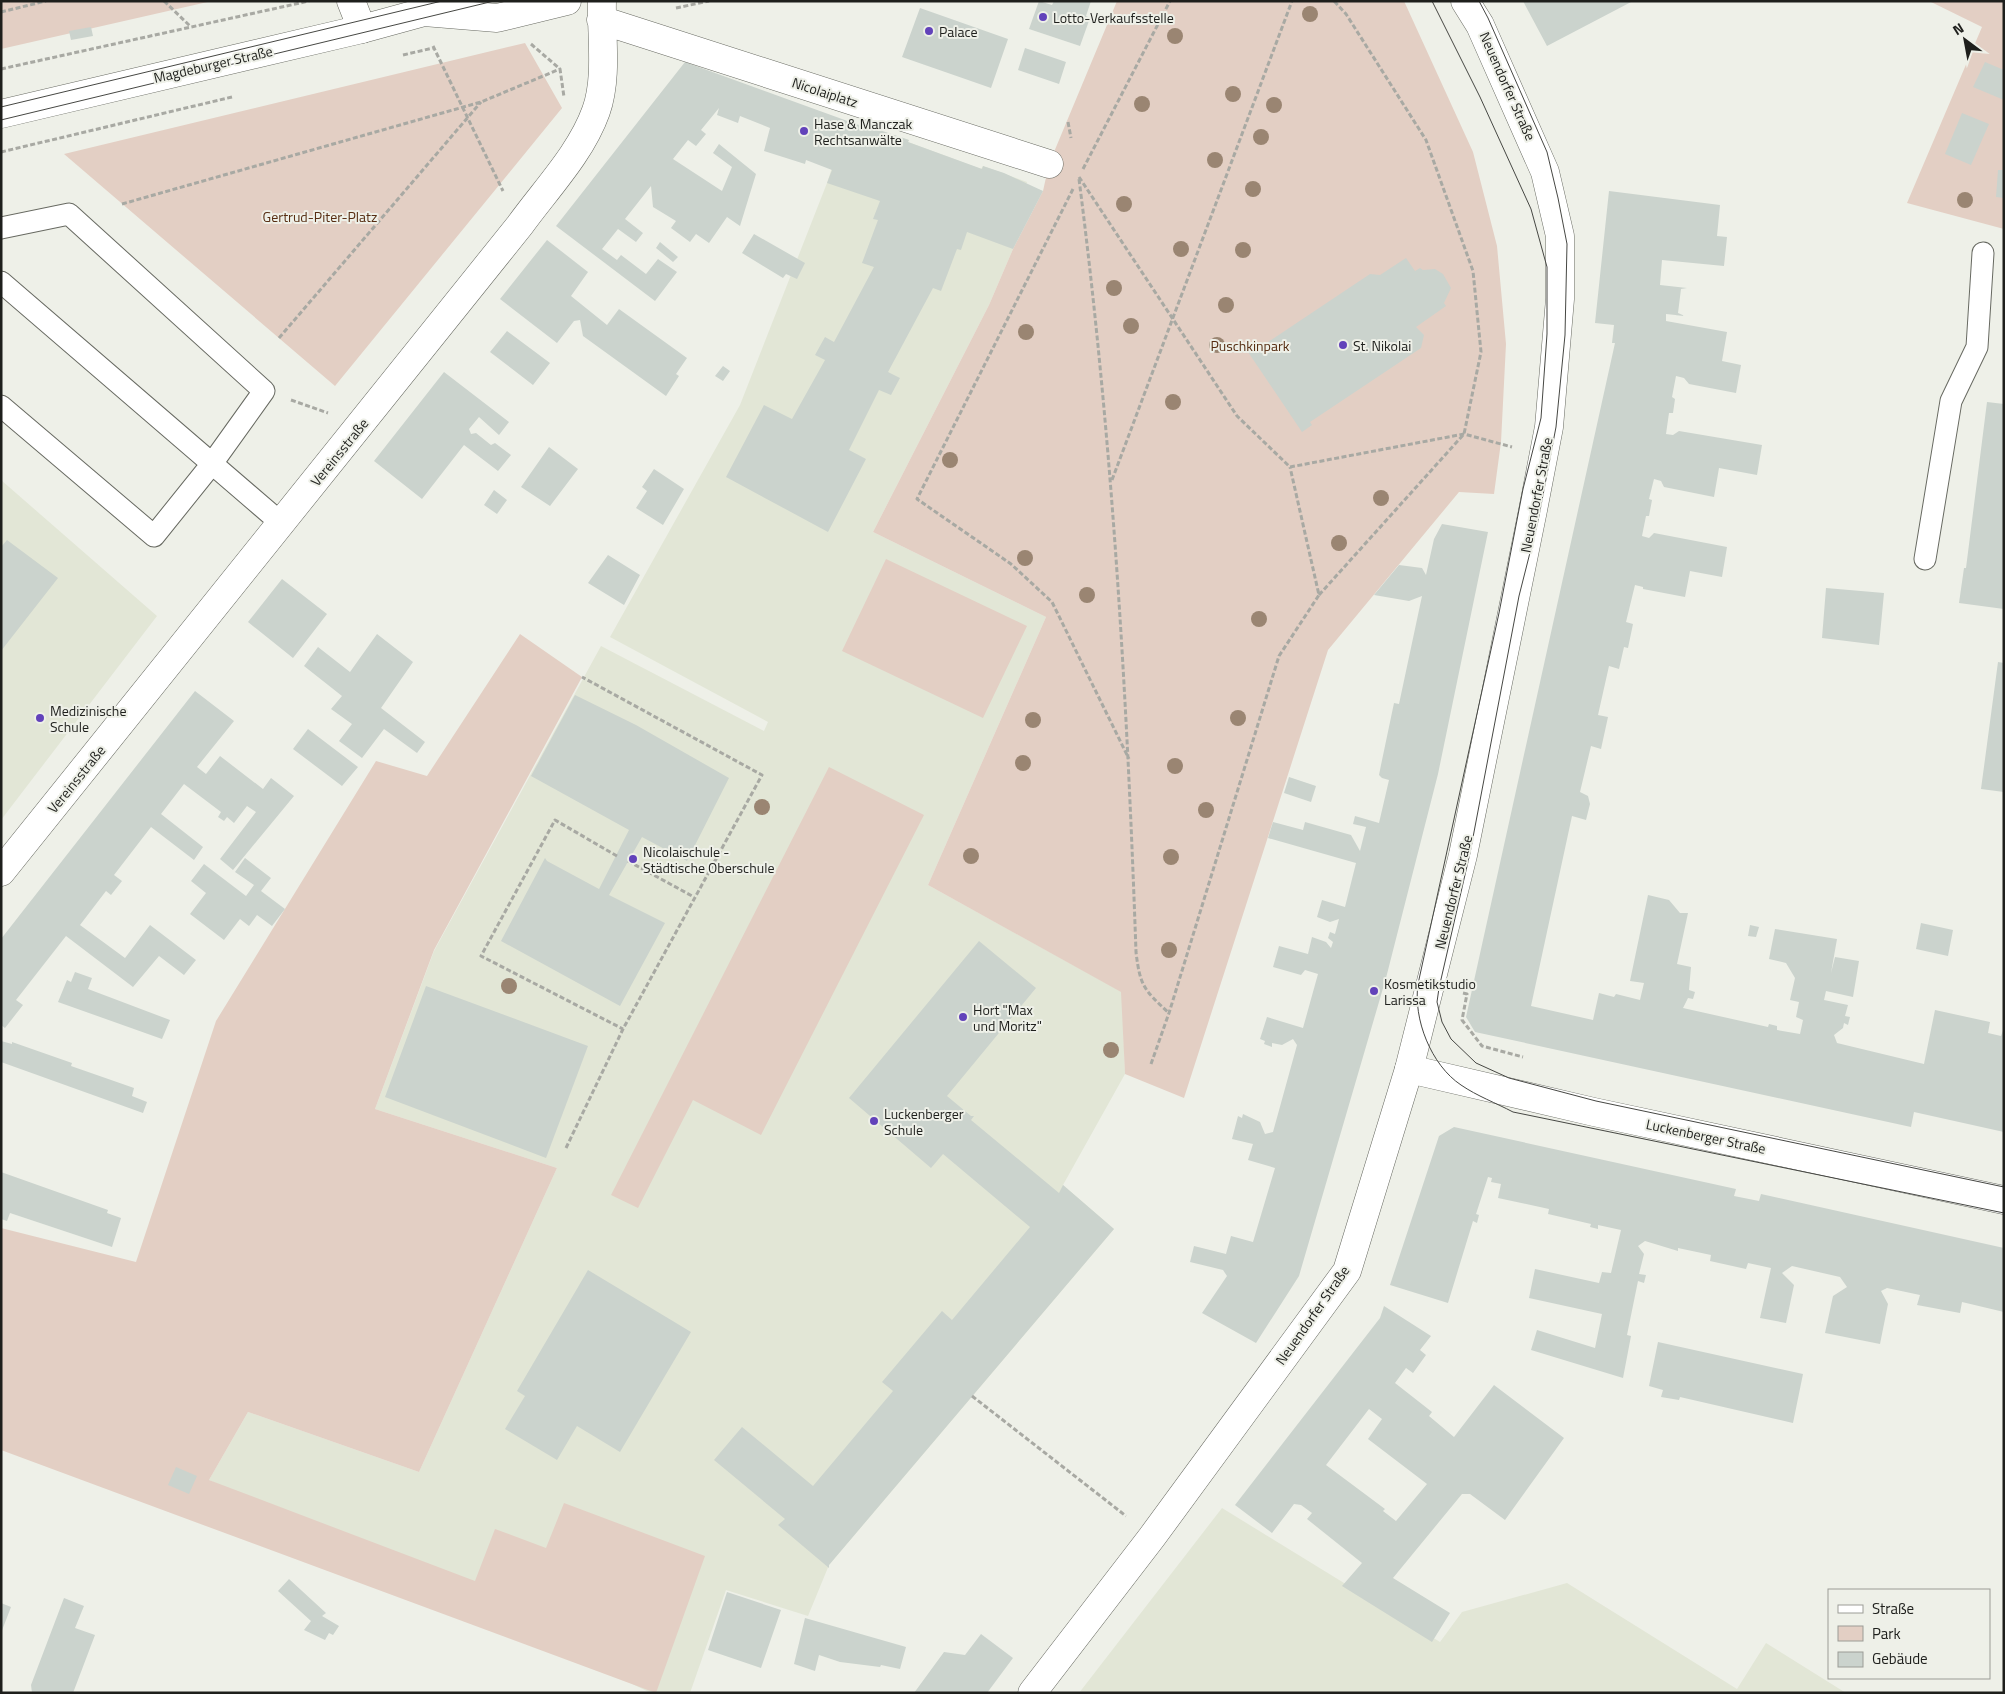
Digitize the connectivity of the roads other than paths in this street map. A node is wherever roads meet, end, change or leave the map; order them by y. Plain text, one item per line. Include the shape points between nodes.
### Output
1 (350, 1) edge
2 (567, 1) edge
3 (1466, 1) edge
4 (434, 7) edge
5 (602, 10) edge
6 (362, 29) junction
7 (1, 114) edge
8 (1049, 164) dead end
9 (1, 228) edge
10 (1983, 253) dead end
11 (1, 282) edge
12 (1, 406) edge
13 (211, 465) junction
14 (281, 523) junction
15 (1925, 559) dead end
16 (1, 872) edge
17 (1409, 1069) junction
18 (2004, 1200) edge
19 (1032, 1693) edge

1 - 6 street
2 - 4 street via 496,18
3 - 17 street, Neuendorfer Straße via 1480,25 1545,172 1560,236 1560,299 1549,427 1535,501 1462,855
4 - 6 street, Magdeburger Straße
5 - 8 street, Nicolaiplatz
5 - 14 street, Vereinsstraße via 602,76 596,110 580,145
6 - 7 street, Magdeburger Straße
9 - 13 lane via 69,214 264,392
10 - 15 lane via 1977,348 1951,401
11 - 13 lane
12 - 13 lane via 154,536
13 - 14 lane
14 - 16 street, Vereinsstraße
17 - 18 street, Luckenberger Straße
17 - 19 street, Neuendorfer Straße via 1347,1270 1152,1537

